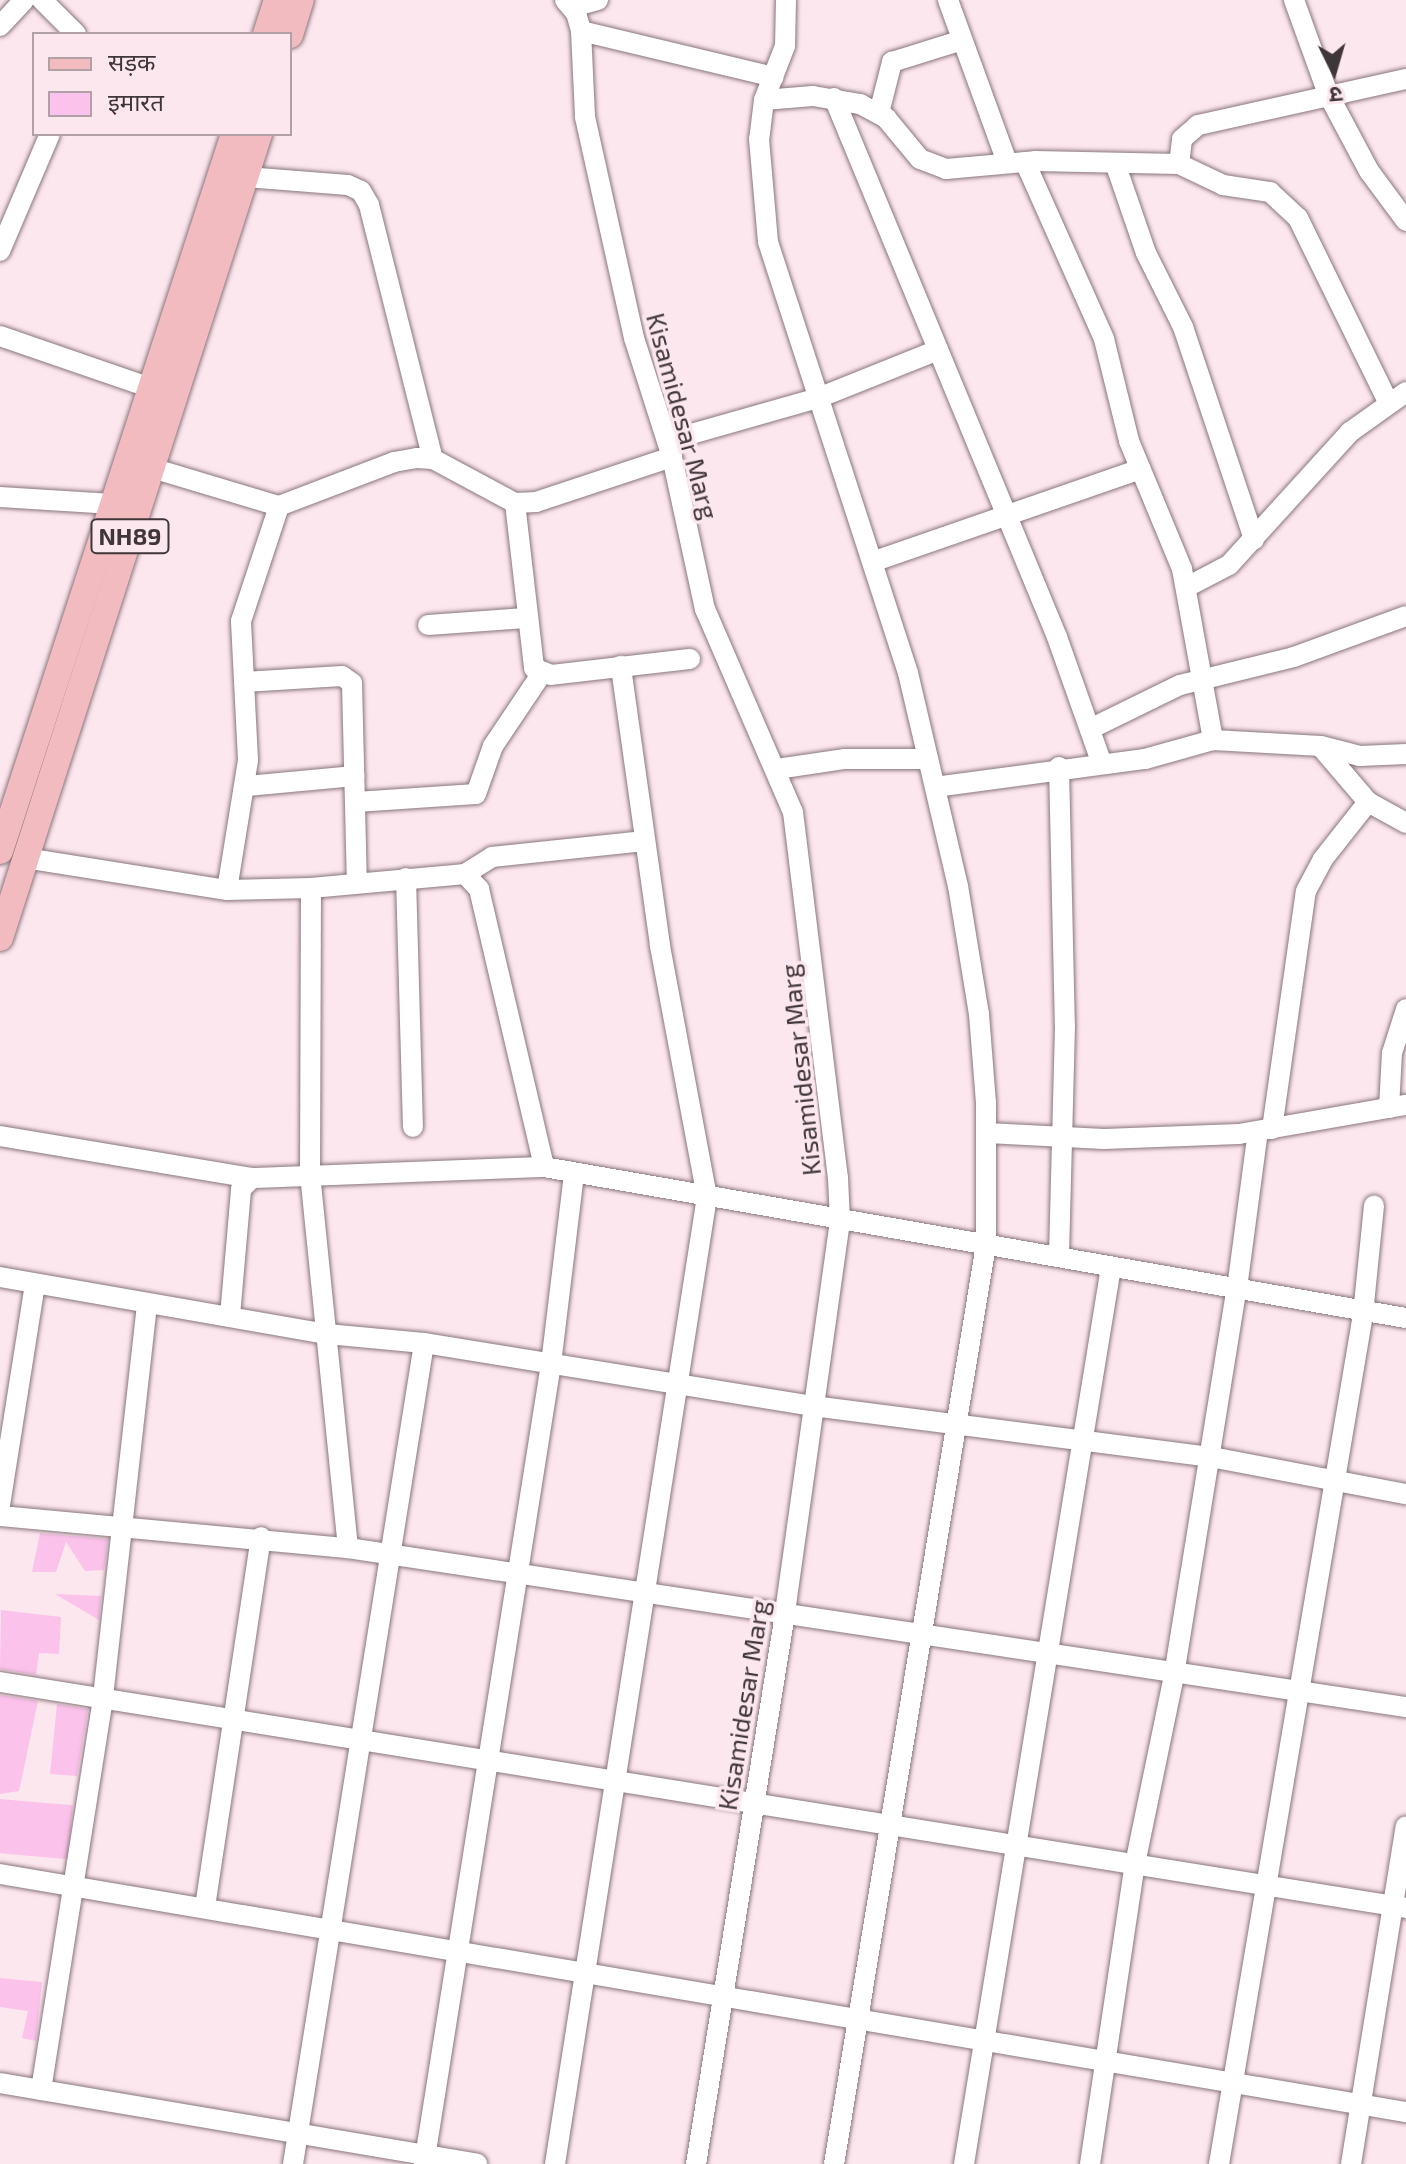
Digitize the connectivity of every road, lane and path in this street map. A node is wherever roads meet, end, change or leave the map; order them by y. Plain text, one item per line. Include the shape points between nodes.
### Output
1 (24, 0) edge
2 (42, 0) edge
3 (277, 0) edge
4 (301, 0) edge
5 (786, 0) edge
6 (1294, 0) edge
7 (952, 1) edge
8 (580, 2) edge
9 (0, 26) edge
10 (581, 31) junction
11 (74, 32) edge
12 (267, 32) edge
13 (291, 32) edge
14 (962, 40) junction
15 (774, 77) junction
16 (1406, 79) edge
17 (1328, 94) junction
18 (834, 98) junction
19 (764, 100) junction
20 (879, 113) junction
21 (49, 136) edge
22 (233, 136) edge
23 (258, 136) edge
24 (1016, 162) junction
25 (1115, 163) junction
26 (1179, 164) junction
27 (246, 177) junction
28 (1406, 221) edge
29 (0, 251) edge
30 (0, 336) edge
31 (938, 350) junction
32 (151, 388) junction
33 (1397, 397) edge
34 (818, 398) junction
35 (670, 449) junction
36 (433, 459) junction
37 (152, 468) junction
38 (1140, 469) junction
39 (0, 497) edge
40 (515, 503) junction
41 (113, 504) junction
42 (279, 506) junction
43 (1007, 518) junction
44 (1254, 539) junction
45 (875, 561) junction
46 (1187, 587) junction
47 (1406, 616) edge
48 (526, 618) junction
49 (428, 625) dead end
50 (690, 659) dead end
51 (621, 666) junction
52 (542, 673) junction
53 (1200, 679) junction
54 (244, 682) junction
55 (1090, 729) junction
56 (1213, 740) junction
57 (1321, 746) junction
58 (1406, 754) edge
59 (928, 759) junction
60 (1101, 761) junction
61 (1059, 767) junction
62 (777, 769) junction
63 (355, 776) junction
64 (247, 786) junction
65 (935, 787) junction
66 (356, 802) junction
67 (1368, 802) junction
68 (1406, 823) edge
69 (644, 841) junction
70 (7, 852) edge
71 (465, 874) junction
72 (406, 878) junction
73 (357, 883) junction
74 (311, 888) junction
75 (227, 890) junction
76 (0, 938) edge
77 (1406, 1009) edge
78 (1398, 1106) edge
79 (413, 1127) dead end
80 (1265, 1130) junction
81 (987, 1133) junction
82 (0, 1136) edge
83 (1065, 1138) junction
84 (544, 1167) junction
85 (574, 1173) junction
86 (310, 1174) junction
87 (252, 1178) junction
88 (707, 1197) junction
89 (1374, 1206) dead end
90 (840, 1221) junction
91 (986, 1245) junction
92 (1059, 1254) junction
93 (1111, 1267) junction
94 (0, 1277) edge
95 (35, 1285) junction
96 (1237, 1288) junction
97 (147, 1303) junction
98 (1363, 1314) junction
99 (230, 1316) junction
100 (1406, 1318) edge
101 (327, 1334) junction
102 (424, 1343) junction
103 (551, 1364) junction
104 (680, 1384) junction
105 (813, 1406) junction
106 (956, 1425) junction
107 (1084, 1439) junction
108 (1206, 1456) junction
109 (1335, 1482) junction
110 (1406, 1494) edge
111 (0, 1505) edge
112 (0, 1516) edge
113 (126, 1524) junction
114 (261, 1537) junction
115 (348, 1548) junction
116 (391, 1554) junction
117 (516, 1573) junction
118 (645, 1591) junction
119 (785, 1614) junction
120 (923, 1637) junction
121 (1044, 1655) junction
122 (1174, 1675) junction
123 (0, 1682) edge
124 (1298, 1691) junction
125 (103, 1697) junction
126 (1406, 1707) edge
127 (233, 1717) junction
128 (361, 1738) junction
129 (486, 1761) junction
130 (616, 1782) junction
131 (754, 1799) junction
132 (892, 1824) junction
133 (1406, 1826) edge
134 (1016, 1845) junction
135 (1135, 1864) junction
136 (0, 1874) edge
137 (1264, 1885) junction
138 (75, 1886) junction
139 (205, 1907) junction
140 (1400, 1907) edge
141 (330, 1926) junction
142 (457, 1953) junction
143 (584, 1974) junction
144 (722, 1994) junction
145 (860, 2019) junction
146 (982, 2038) junction
147 (1107, 2061) junction
148 (1232, 2082) junction
149 (0, 2083) edge
150 (41, 2090) junction
151 (1361, 2105) junction
152 (1406, 2112) edge
153 (298, 2132) junction
154 (425, 2160) edge
155 (293, 2164) edge
156 (477, 2164) edge
157 (555, 2164) edge
158 (696, 2164) edge
159 (834, 2164) edge
160 (964, 2164) edge
161 (1090, 2164) edge
162 (1219, 2164) edge
163 (1351, 2164) edge

1 - 9 street
2 - 11 street
3 - 12 main road
4 - 13 main road
5 - 15 street via 785,46
6 - 17 street
7 - 14 street
8 - 10 street, Kisamidesar Marg
10 - 15 street
10 - 35 street, Kisamidesar Marg via 585,117 641,369
14 - 20 street via 892,62
14 - 24 street
15 - 19 street
16 - 17 street
17 - 26 street via 1188,130
17 - 28 street via 1369,171
18 - 19 street
18 - 20 street
18 - 31 street
19 - 34 street via 759,167 768,242
20 - 24 street via 930,165 962,168
21 - 29 street
22 - 32 main road, NH89
23 - 27 main road, NH89
24 - 25 street
24 - 38 street via 1104,339
25 - 26 street
25 - 44 street via 1146,253 1183,327
26 - 33 street via 1223,185 1270,192 1290,207
27 - 36 street via 348,185 361,191 369,205
27 - 37 main road, NH89
30 - 32 street
31 - 34 street
31 - 43 street
32 - 41 main road, NH89
33 - 44 street via 1312,470
34 - 35 street
34 - 45 street
35 - 40 street via 536,502
35 - 62 street, Kisamidesar Marg via 705,609
36 - 40 street
36 - 42 street via 394,462
37 - 42 street
37 - 70 main road, NH89
38 - 43 street
38 - 46 street
39 - 41 street
40 - 48 street
41 - 70 main road, NH89
42 - 54 street via 241,621
43 - 45 street
43 - 55 street
44 - 46 street via 1229,565
45 - 59 street
46 - 53 street
47 - 53 street via 1283,661
48 - 49 street
48 - 52 street via 530,659
50 - 51 street
51 - 52 street
51 - 69 street
52 - 66 street via 493,746 476,794
53 - 55 street
53 - 56 street
54 - 63 street via 348,677 355,691
54 - 64 street
55 - 60 street
56 - 57 street
56 - 60 street via 1153,757
57 - 58 street via 1360,756
57 - 67 street
59 - 62 street via 845,759
59 - 65 street
60 - 61 street
61 - 65 street
61 - 83 street
62 - 90 street, Kisamidesar Marg via 800,845
63 - 64 street
63 - 66 street
64 - 75 street
65 - 81 street via 977,1002
66 - 73 street
67 - 68 street
67 - 80 street via 1323,859 1306,891
69 - 71 street via 492,857
69 - 88 street
70 - 75 street
70 - 76 main road, NH89
71 - 72 street
71 - 84 street via 479,889
72 - 73 street
72 - 79 street
73 - 74 street
74 - 75 street
74 - 86 street
77 - 78 street via 1392,1053
78 - 80 street
80 - 83 street
80 - 96 street
81 - 83 street
81 - 91 street
82 - 87 street
83 - 92 street
84 - 85 street
84 - 86 street
85 - 88 street
85 - 103 street
86 - 87 street
86 - 101 street
87 - 99 street via 241,1189
88 - 90 street
88 - 104 street
89 - 98 street
90 - 91 street
90 - 105 street, Kisamidesar Marg
91 - 92 street
91 - 106 street
92 - 93 street
93 - 96 street
93 - 107 street
94 - 95 street
95 - 97 street
95 - 111 street
96 - 98 street
96 - 108 street
97 - 99 street
97 - 113 street
98 - 100 street
98 - 109 street
99 - 101 street
101 - 102 street
101 - 115 street
102 - 103 street
102 - 116 street
103 - 104 street
103 - 117 street
104 - 105 street
104 - 118 street
105 - 106 street
105 - 119 street, Kisamidesar Marg
106 - 107 street
106 - 120 street
107 - 108 street
107 - 121 street
108 - 109 street
108 - 122 street
109 - 110 street
109 - 124 street
112 - 113 street
113 - 114 street
113 - 125 street
114 - 115 street
114 - 127 street
115 - 116 street
116 - 117 street
116 - 128 street
117 - 118 street
117 - 129 street
118 - 119 street
118 - 130 street
119 - 120 street
119 - 131 street, Kisamidesar Marg
120 - 121 street
120 - 132 street
121 - 122 street
121 - 134 street
122 - 124 street
122 - 135 street
123 - 125 street
124 - 126 street
124 - 137 street
125 - 127 street
125 - 138 street
127 - 128 street
127 - 139 street
128 - 129 street
128 - 141 street
129 - 130 street
129 - 142 street
130 - 131 street
130 - 143 street
131 - 132 street
131 - 144 street, Kisamidesar Marg
132 - 134 street
132 - 145 street
133 - 140 street
134 - 135 street
134 - 146 street
135 - 137 street
135 - 147 street
136 - 138 street
137 - 140 street
137 - 148 street
138 - 139 street
138 - 150 street
139 - 141 street
140 - 151 street
141 - 142 street
141 - 153 street
142 - 143 street
142 - 154 street
143 - 144 street
143 - 157 street
144 - 145 street
144 - 158 street, Kisamidesar Marg
145 - 146 street
145 - 159 street
146 - 147 street
146 - 160 street
147 - 148 street
147 - 161 street
148 - 151 street
148 - 162 street
149 - 150 street
150 - 153 street
151 - 152 street
151 - 163 street
153 - 154 street
153 - 155 street
154 - 156 street

